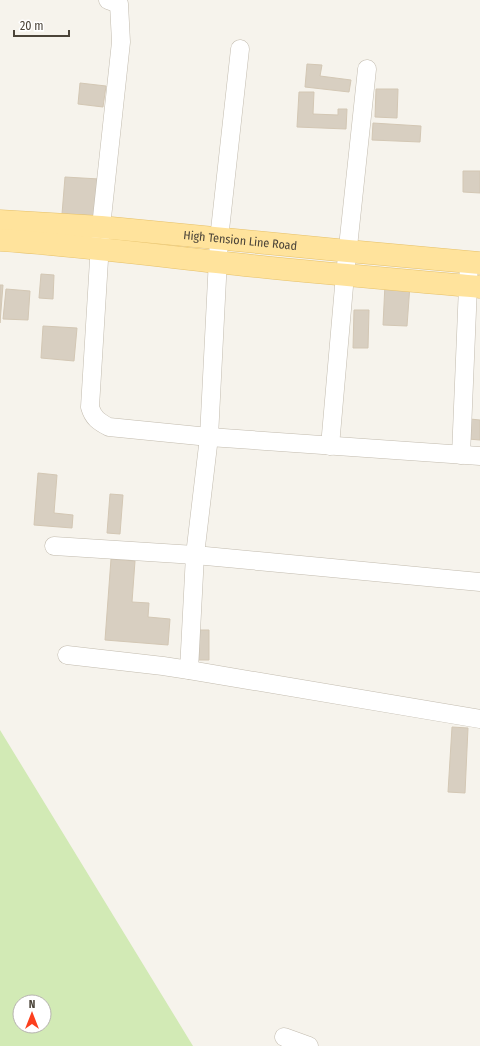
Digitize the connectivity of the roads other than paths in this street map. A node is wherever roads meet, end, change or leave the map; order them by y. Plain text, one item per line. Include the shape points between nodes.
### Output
1 (108, 0) edge
2 (240, 49) dead end
3 (367, 69) dead end
4 (0, 221) edge
5 (100, 238) junction
6 (219, 239) junction
7 (0, 240) edge
8 (348, 251) junction
9 (217, 262) junction
10 (474, 262) edge
11 (345, 275) junction
12 (474, 286) edge
13 (472, 357) edge
14 (209, 437) junction
15 (330, 446) junction
16 (461, 455) junction
17 (480, 456) edge
18 (54, 546) dead end
19 (195, 555) junction
20 (480, 582) edge
21 (67, 655) dead end
22 (189, 670) junction
23 (480, 720) edge
24 (284, 1037) dead end
25 (309, 1046) edge

1 - 5 street via 119,4 121,42
2 - 6 street
3 - 8 street
4 - 5 main road, High Tension Line Road
5 - 6 main road, High Tension Line Road
5 - 7 main road
5 - 9 main road
5 - 14 street via 91,412 102,424 109,427
6 - 8 main road, High Tension Line Road
6 - 9 street
8 - 10 main road, High Tension Line Road
8 - 11 street
9 - 11 main road
9 - 14 street
10 - 12 street
11 - 12 main road
11 - 15 street
12 - 13 street
13 - 16 street
14 - 15 street
14 - 19 street
15 - 16 street
16 - 17 street
18 - 19 street
19 - 20 street
19 - 22 street
21 - 22 street
22 - 23 street
24 - 25 street

